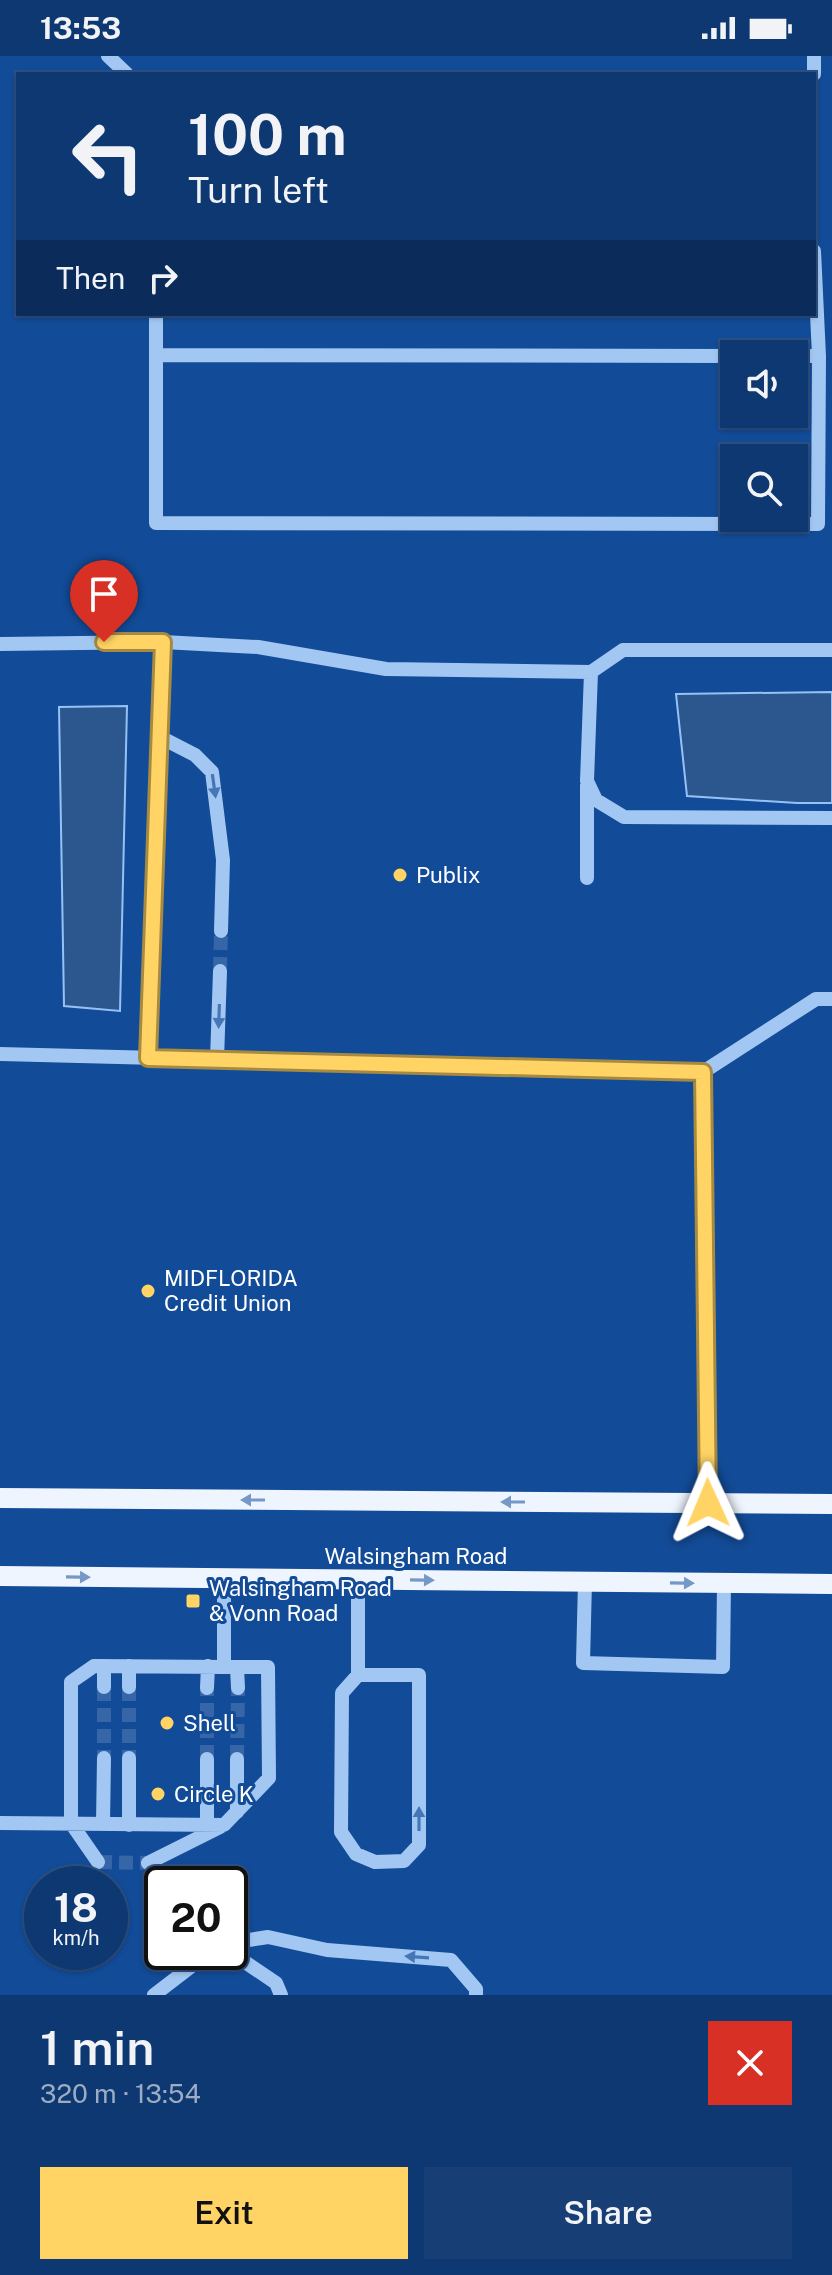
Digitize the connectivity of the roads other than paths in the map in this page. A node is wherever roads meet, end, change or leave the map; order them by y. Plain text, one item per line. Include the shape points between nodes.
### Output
1 (108, 56) edge
2 (125, 72) edge
3 (816, 293) edge
4 (156, 316) edge
5 (157, 355) junction
6 (720, 356) edge
7 (808, 356) edge
8 (819, 356) junction
9 (163, 642) junction
10 (0, 644) edge
11 (832, 650) edge
12 (591, 672) junction
13 (160, 737) junction
14 (587, 781) junction
15 (832, 818) edge
16 (587, 878) dead end
17 (221, 931) tunnel mouth
18 (220, 971) tunnel mouth
19 (832, 999) edge
20 (0, 1054) edge
21 (148, 1058) junction
22 (217, 1060) junction
23 (703, 1072) junction
24 (0, 1498) edge
25 (708, 1503) junction
26 (832, 1504) edge
27 (0, 1576) edge
28 (224, 1578) junction
29 (358, 1579) junction
30 (585, 1581) junction
31 (724, 1583) junction
32 (832, 1584) edge
33 (104, 1666) junction
34 (129, 1666) junction
35 (208, 1666) junction
36 (230, 1667) junction
37 (358, 1675) junction
38 (104, 1687) tunnel mouth
39 (129, 1687) tunnel mouth
40 (207, 1688) tunnel mouth
41 (238, 1688) tunnel mouth
42 (104, 1758) tunnel mouth
43 (129, 1758) tunnel mouth
44 (207, 1759) tunnel mouth
45 (237, 1759) tunnel mouth
46 (237, 1812) junction
47 (0, 1823) edge
48 (71, 1823) junction
49 (103, 1824) junction
50 (129, 1825) junction
51 (207, 1825) junction
52 (224, 1825) junction
53 (98, 1862) dead end
54 (148, 1863) tunnel mouth
55 (248, 1940) edge
56 (248, 1964) edge
57 (187, 1970) edge
58 (154, 1995) edge
59 (281, 1995) edge
60 (476, 1995) edge

1 - 2 lane
3 - 8 lane
4 - 5 lane
5 - 6 lane
5 - 8 lane via 156,523 755,524 818,524
7 - 8 lane
9 - 10 lane
9 - 12 lane via 258,647 386,669
9 - 13 lane
11 - 12 lane via 623,650
12 - 14 lane
13 -> 17 lane via 195,755 212,772 223,860
13 - 21 lane
14 - 15 lane via 596,800 624,817
14 - 16 lane
18 -> 22 lane
19 - 23 lane via 816,999
20 - 21 lane
21 - 22 lane
22 - 23 lane
23 - 25 lane
25 -> 24 main road
25 - 26 main road
27 -> 28 main road, Walsingham Road
28 - 29 main road, Walsingham Road
28 - 36 lane
29 -> 30 main road, Walsingham Road
29 - 37 lane
30 -> 31 main road, Walsingham Road
30 - 31 lane via 583,1663 723,1667
31 - 32 main road, Walsingham Road
33 - 34 lane
33 - 38 lane
33 - 48 lane via 94,1666 71,1682
34 - 35 lane
34 - 39 lane
35 - 36 lane
35 - 40 lane
36 - 41 lane
36 - 46 lane via 268,1667 269,1778
37 -> 37 lane via 342,1693 341,1832 356,1854 375,1862 404,1861 419,1845 419,1675
42 - 49 lane
43 - 50 lane
44 - 51 lane
45 - 46 lane
46 - 52 lane
47 - 48 lane
48 - 49 lane
48 - 53 lane
49 - 50 lane
50 - 51 lane
51 - 52 lane
52 - 54 lane
60 -> 55 lane via 451,1960 327,1950 268,1937
56 - 59 lane via 276,1983
57 - 58 lane

